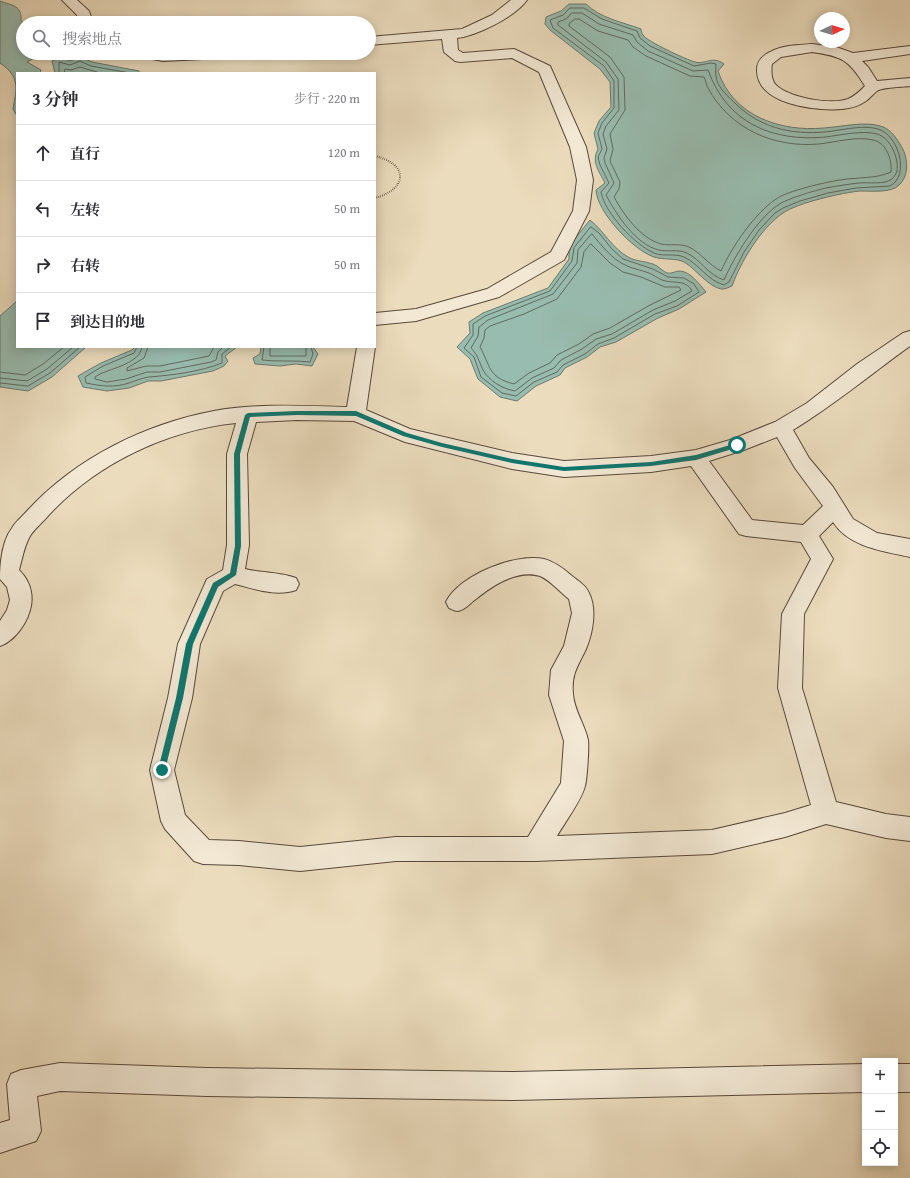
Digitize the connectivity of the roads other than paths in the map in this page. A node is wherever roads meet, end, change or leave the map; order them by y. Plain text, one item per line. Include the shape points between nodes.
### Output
1 (69, 0) edge
2 (520, 0) edge
3 (84, 16) edge
4 (449, 34) junction
5 (376, 40) edge
6 (814, 48) edge
7 (838, 48) edge
8 (910, 50) edge
9 (851, 58) junction
10 (910, 82) edge
11 (873, 86) junction
12 (376, 319) edge
13 (910, 336) edge
14 (366, 348) edge
15 (356, 414) junction
16 (248, 415) junction
17 (782, 427) junction
18 (696, 458) junction
19 (835, 507) junction
20 (807, 534) junction
21 (910, 548) edge
22 (4, 570) edge
23 (233, 575) junction
24 (288, 584) dead end
25 (457, 602) dead end
26 (0, 636) edge
27 (826, 812) junction
28 (910, 829) edge
29 (535, 849) junction
30 (862, 1078) edge
31 (898, 1078) edge
32 (910, 1078) edge
33 (0, 1138) edge

1 - 3 street
2 - 4 street via 497,18 465,33
4 - 5 street
4 - 12 street via 451,52 460,58 514,53 545,69 578,146 585,180 581,211 558,256 493,293 416,315
6 - 11 street via 776,54 765,62 763,73 770,87 791,100 825,105 851,103
7 - 9 street
8 - 9 street
9 - 11 street via 863,70
10 - 11 street
13 - 17 street via 814,408
14 - 15 street
15 - 16 street
15 - 18 street via 405,435 442,445 512,461 564,469 651,464
16 - 22 street via 215,418 172,429 143,440 93,466 50,500 19,534
16 - 23 street via 237,454 238,546
17 - 18 street
17 - 19 street via 802,463
18 - 20 street via 746,528
19 - 20 street
19 - 21 street via 846,525 872,540
20 - 27 street via 822,559 793,614 790,688
22 - 26 street via 17,582 21,594 20,608 13,622
23 - 24 street
23 - 29 street via 215,585 189,644 180,698 162,770 174,821 203,852 300,859 396,849
25 - 29 street via 492,576 522,566 545,568 579,594 583,613 575,647 563,670 561,695 576,741 573,785
27 - 28 street
27 - 29 street via 785,825 712,842
30 - 33 street via 514,1086 207,1082 60,1077 21,1084 26,1131
31 - 32 street

